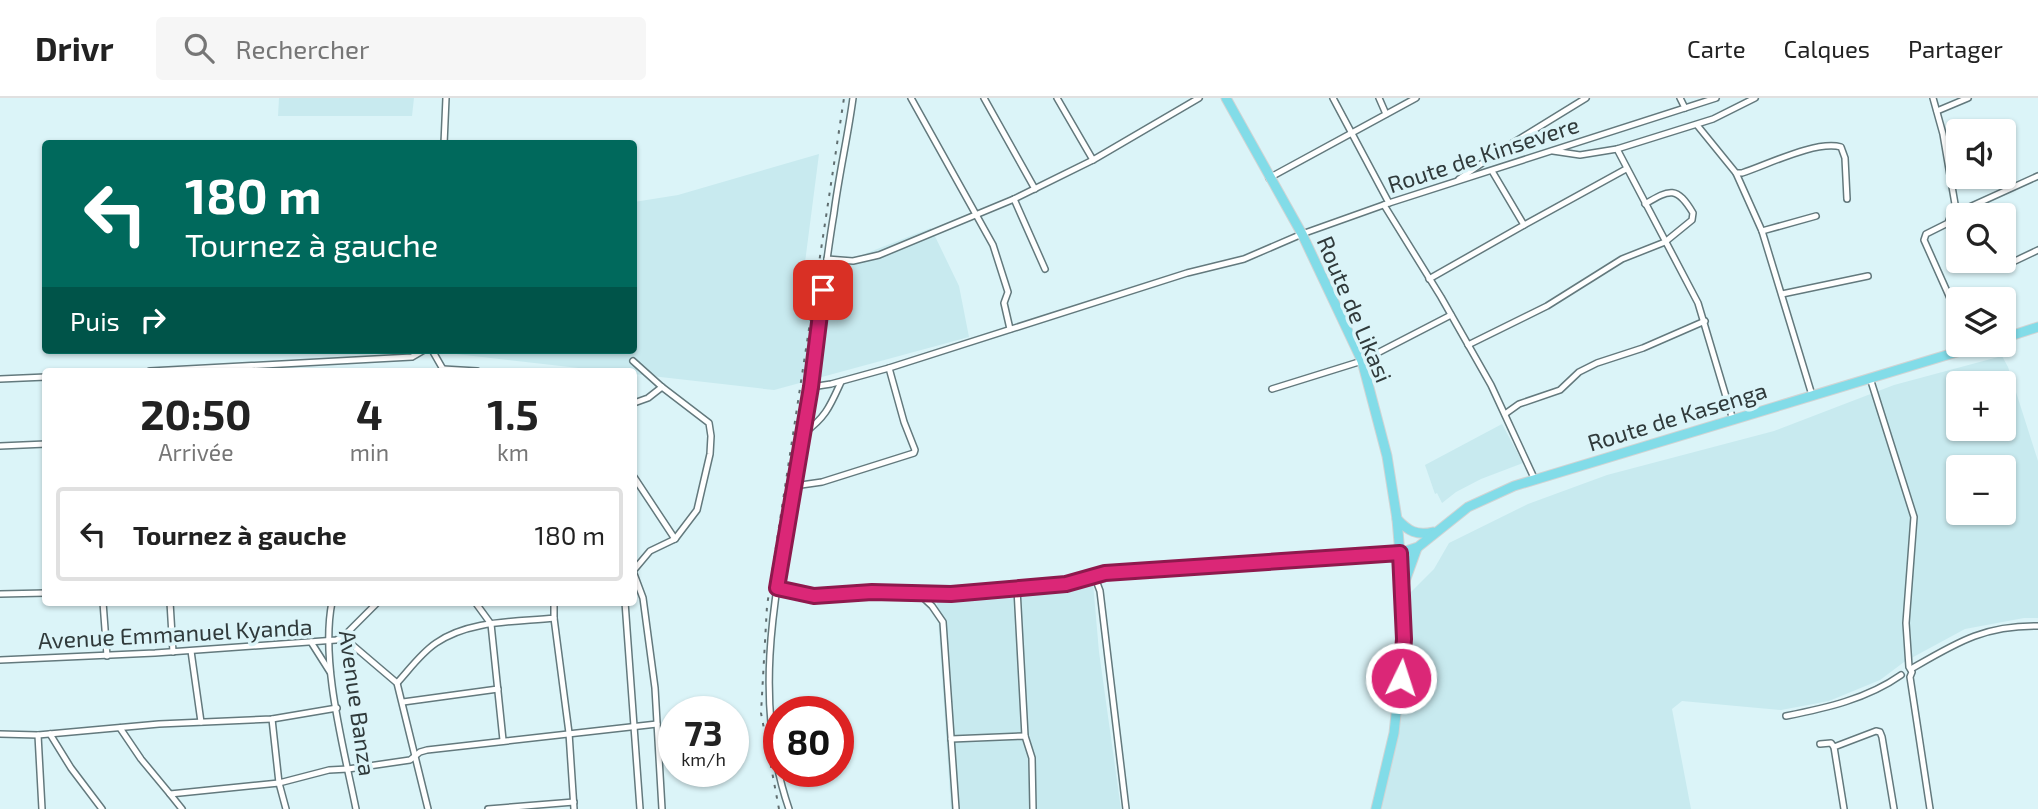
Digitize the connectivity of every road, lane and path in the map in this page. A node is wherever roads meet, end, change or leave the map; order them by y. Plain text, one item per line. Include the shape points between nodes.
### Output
1 (446, 98) edge
2 (853, 98) edge
3 (911, 98) edge
4 (984, 98) edge
5 (1058, 98) edge
6 (1199, 98) edge
7 (1226, 98) edge
8 (1333, 98) edge
9 (1379, 98) edge
10 (1416, 98) edge
11 (1586, 98) edge
12 (1680, 98) edge
13 (1716, 98) edge
14 (1755, 98) edge
15 (1933, 98) edge
16 (1968, 98) edge
17 (1685, 108) junction
18 (1937, 111) junction
19 (1386, 114) junction
20 (1698, 125) junction
21 (1352, 132) junction
22 (444, 140) edge
23 (1617, 149) junction
24 (1550, 151) junction
25 (1093, 160) junction
26 (1626, 169) junction
27 (1492, 171) junction
28 (1737, 173) junction
29 (2038, 176) edge
30 (1269, 178) junction
31 (1456, 182) junction
32 (1035, 189) junction
33 (1014, 199) junction
34 (1847, 199) dead end
35 (1955, 203) edge
36 (1978, 203) edge
37 (1386, 204) junction
38 (1645, 204) junction
39 (978, 215) junction
40 (1816, 216) dead end
41 (1946, 222) edge
42 (1524, 225) junction
43 (1762, 231) junction
44 (1302, 234) junction
45 (1665, 242) junction
46 (2038, 250) edge
47 (828, 259) junction
48 (2016, 261) edge
49 (1045, 269) dead end
50 (1868, 276) dead end
51 (1429, 279) junction
52 (1946, 289) edge
53 (1782, 294) junction
54 (1451, 315) junction
55 (1704, 321) junction
56 (2038, 327) edge
57 (1010, 329) junction
58 (2016, 334) edge
59 (1468, 345) junction
60 (417, 354) edge
61 (1946, 355) edge
62 (633, 360) dead end
63 (1362, 361) junction
64 (211, 368) edge
65 (889, 368) junction
66 (42, 377) edge
67 (1870, 378) junction
68 (0, 380) edge
69 (841, 382) junction
70 (662, 387) junction
71 (811, 387) junction
72 (1272, 389) dead end
73 (1812, 395) junction
74 (637, 403) edge
75 (1505, 414) junction
76 (1733, 420) junction
77 (804, 433) junction
78 (42, 444) edge
79 (0, 446) edge
80 (1535, 480) junction
81 (637, 482) edge
82 (794, 486) junction
83 (1397, 519) junction
84 (1435, 532) junction
85 (675, 539) junction
86 (1418, 547) junction
87 (1400, 553) junction
88 (637, 568) edge
89 (1094, 575) junction
90 (637, 581) edge
91 (777, 588) junction
92 (1017, 589) junction
93 (1403, 590) junction
94 (42, 593) edge
95 (918, 593) junction
96 (0, 594) edge
97 (103, 606) edge
98 (170, 606) edge
99 (332, 606) edge
100 (374, 606) edge
101 (478, 606) edge
102 (554, 606) edge
103 (625, 606) edge
104 (554, 618) junction
105 (491, 624) junction
106 (2038, 626) edge
107 (344, 637) junction
108 (330, 640) junction
109 (312, 642) junction
110 (191, 651) junction
111 (173, 652) junction
112 (107, 656) junction
113 (0, 660) edge
114 (1910, 668) junction
115 (331, 674) junction
116 (1901, 675) junction
117 (1910, 677) junction
118 (397, 683) junction
119 (498, 689) junction
120 (403, 702) junction
121 (337, 708) junction
122 (1786, 716) dead end
123 (272, 719) junction
124 (201, 722) junction
125 (657, 724) junction
126 (634, 726) junction
127 (120, 728) junction
128 (569, 733) junction
129 (0, 734) edge
130 (50, 734) junction
131 (38, 735) junction
132 (1025, 736) junction
133 (951, 739) junction
134 (503, 740) junction
135 (1821, 744) dead end
136 (1834, 747) junction
137 (414, 757) junction
138 (348, 769) junction
139 (279, 783) junction
140 (170, 793) junction
141 (574, 805) edge
142 (42, 809) edge
143 (102, 809) edge
144 (182, 809) edge
145 (286, 809) edge
146 (356, 809) edge
147 (428, 809) edge
148 (488, 809) edge
149 (640, 809) edge
150 (662, 809) edge
151 (789, 809) edge
152 (956, 809) edge
153 (1033, 809) edge
154 (1126, 809) edge
155 (1376, 809) edge
156 (1844, 809) edge
157 (1894, 809) edge
158 (1930, 809) edge

1 - 22 street
2 - 47 street
3 - 39 street
4 - 32 street
5 - 25 street
6 - 25 street
7 - 30 highway, Route de Likasi
8 - 21 street
9 - 19 street
10 - 19 street
11 - 31 street
12 - 17 street
13 - 17 street, Route de Kinsevere
14 - 20 street
15 - 18 street
16 - 18 street
17 - 24 street, Route de Kinsevere
18 - 35 street
19 - 21 street
20 - 23 street
20 - 28 street
21 - 30 street
21 - 37 street
23 - 24 street via 1580,155
23 - 26 street
24 - 27 street, Route de Kinsevere
25 - 32 street
26 - 38 street
26 - 42 street
27 - 31 street, Route de Kinsevere
27 - 42 street
28 - 34 street via 1837,145 1845,159
28 - 43 street
29 - 36 street
30 - 44 highway, Route de Likasi
31 - 37 street, Route de Kinsevere
32 - 33 street
33 - 39 street
33 - 49 street
37 - 44 street, Route de Kinsevere
37 - 51 street
38 - 45 street
38 - 45 street via 1671,192 1679,194 1693,213 1687,226
39 - 47 street via 879,255 853,261
39 - 57 street via 1007,286 1004,303
40 - 43 street
41 - 52 street via 1924,240
42 - 51 street
43 - 53 street
44 - 57 street, Route de Kinsevere via 1244,259
44 - 63 highway, Route de Likasi
45 - 55 street via 1689,282
45 - 59 street via 1622,259 1547,306
46 - 48 street
47 - 71 street
50 - 53 street
51 - 54 street
53 - 73 street
54 - 59 street
54 - 63 street
55 - 75 street via 1587,368 1560,390 1519,404
55 - 76 street
56 - 58 highway
57 - 65 street, Route de Kinsevere
59 - 75 street
60 - 64 street
61 - 67 highway, Route de Kasenga
62 - 70 street
63 - 72 street
63 - 83 highway, Route de Likasi via 1387,456
65 - 69 street, Route de Kinsevere
65 - 82 street via 914,453 822,482
66 - 68 street
67 - 73 highway, Route de Kasenga
67 - 114 street via 1914,517 1906,623
69 - 71 street, Route de Kinsevere
69 - 77 street via 827,413
70 - 74 street
70 - 85 street via 709,423 712,436 697,510
71 - 77 street
73 - 76 highway, Route de Kasenga
75 - 80 street
76 - 80 highway, Route de Kasenga
77 - 82 street
78 - 79 street
80 - 84 highway, Route de Kasenga via 1484,499
81 - 85 street
82 - 91 street
83 - 84 highway via 1411,532
83 - 87 highway, Route de Likasi
84 - 86 highway, Route de Kasenga
85 - 88 street via 650,551
86 - 87 highway, Route de Kasenga
86 - 93 highway
87 - 89 street
87 - 93 highway, Route de Likasi
89 - 92 street via 1066,584
89 - 154 street via 1100,591
90 - 125 street via 643,598
91 - 95 street via 814,596
91 - 151 street via 768,701 771,741
92 - 95 street
92 - 132 street
93 - 155 highway via 1400,694
94 - 96 street
95 - 133 street via 943,622
97 - 112 street
98 - 111 street
99 - 108 street, Avenue Banza
100 - 107 street, Avenue Emmanuel Kyanda
101 - 105 street
102 - 104 street
103 - 126 street
104 - 105 street
104 - 128 street
105 - 118 street via 440,640
105 - 119 street
106 - 114 street via 1981,632
107 - 108 street, Avenue Emmanuel Kyanda
107 - 118 street
108 - 109 street, Avenue Emmanuel Kyanda
108 - 115 street, Avenue Banza
109 - 110 street, Avenue Emmanuel Kyanda
109 - 115 street
110 - 111 street, Avenue Emmanuel Kyanda
110 - 124 street
111 - 112 street, Avenue Emmanuel Kyanda
112 - 113 street, Avenue Emmanuel Kyanda
114 - 116 street via 1902,668
114 - 117 street
115 - 121 street, Avenue Banza
116 - 117 street
116 - 122 street via 1862,696
117 - 158 street
118 - 120 street
119 - 120 street
119 - 134 street
120 - 137 street
121 - 123 street
121 - 138 street, Avenue Banza
123 - 124 street
123 - 139 street
124 - 127 street
125 - 126 street
125 - 150 street
126 - 128 street
126 - 149 street
127 - 130 street
127 - 140 street
128 - 134 street
128 - 141 street
129 - 131 street
130 - 131 street
130 - 143 street
131 - 142 street
132 - 133 street
132 - 153 street via 1033,769
133 - 152 street
134 - 137 street via 426,750
135 - 136 street
136 - 156 street
136 - 157 street via 1880,732
137 - 138 street
137 - 147 street
138 - 139 street
138 - 146 street, Avenue Banza
139 - 140 street
139 - 145 street
140 - 144 street
141 - 148 street

